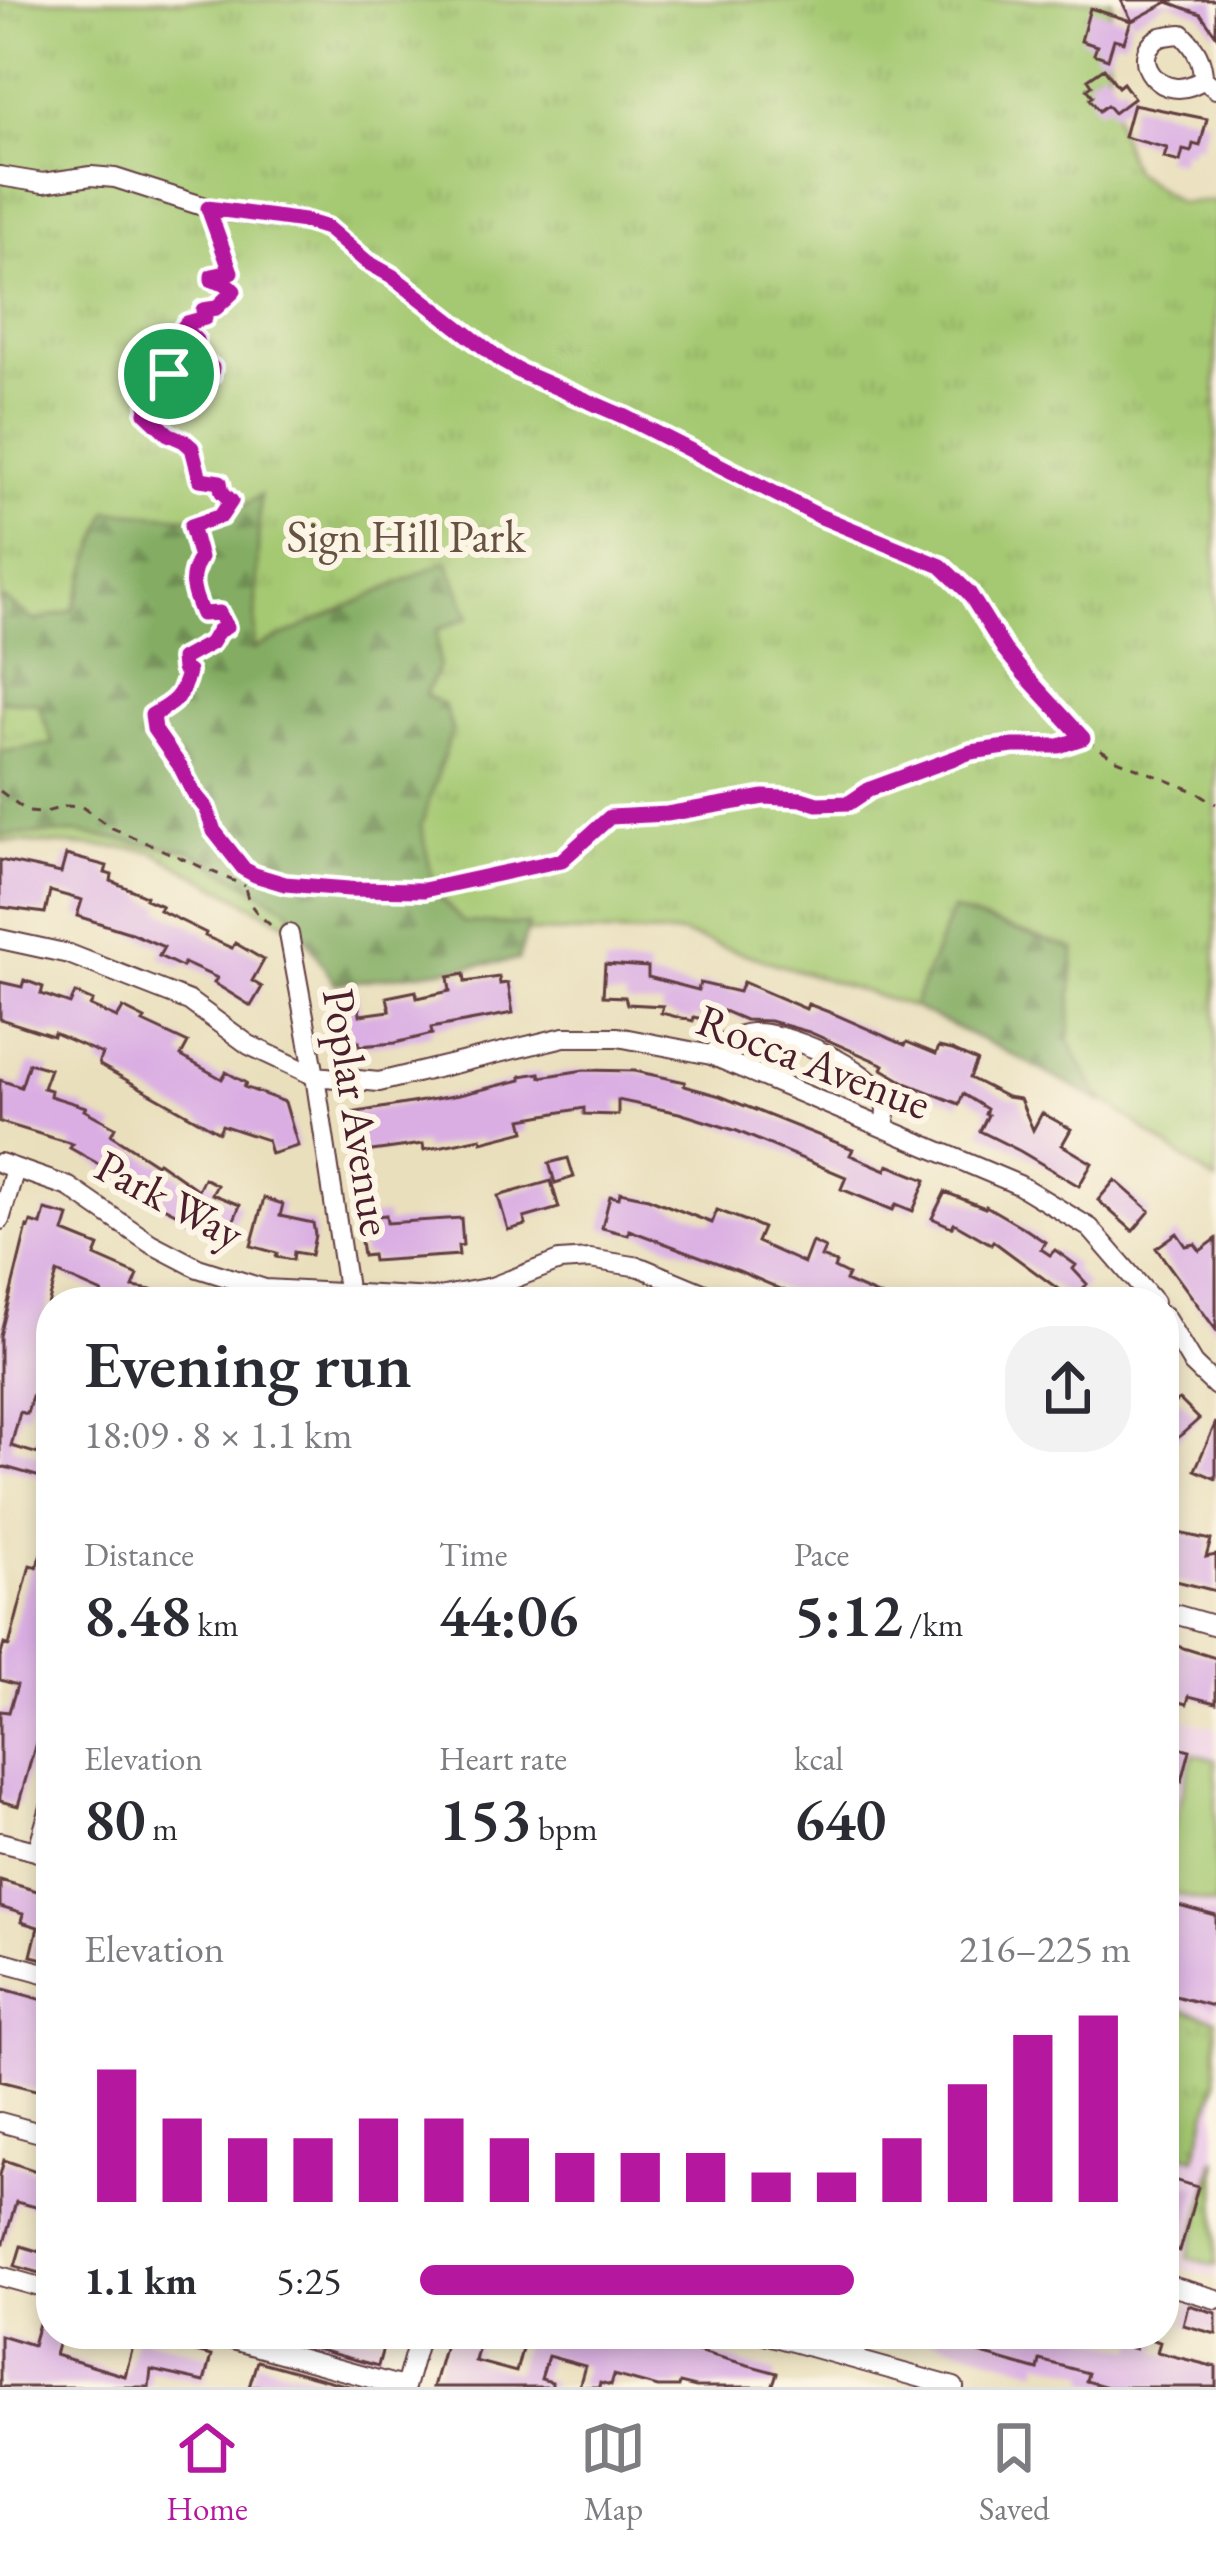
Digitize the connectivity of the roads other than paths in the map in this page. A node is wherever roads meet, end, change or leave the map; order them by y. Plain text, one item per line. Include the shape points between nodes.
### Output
1 (0, 176) edge
2 (304, 221) road end
3 (290, 938) road end
4 (0, 940) edge
5 (711, 1055) junction
6 (315, 1076) junction
7 (884, 1128) junction
8 (8, 1166) edge
9 (0, 1220) edge
10 (259, 1287) edge
11 (347, 1287) edge
12 (492, 1287) edge
13 (688, 1287) edge
14 (1141, 1287) edge
15 (1179, 1341) edge
16 (1216, 1386) edge
17 (1179, 1615) edge
18 (1216, 1626) edge
19 (0, 1842) edge
20 (36, 1852) edge
21 (0, 1960) edge
22 (36, 1971) edge
23 (0, 2122) edge
24 (36, 2132) edge
25 (0, 2276) edge
26 (36, 2286) edge
27 (1179, 2288) edge
28 (1216, 2299) edge
29 (266, 2349) edge
30 (415, 2349) edge
31 (818, 2349) edge
32 (857, 2349) edge
33 (854, 2359) junction
34 (404, 2387) edge
35 (954, 2387) edge

1 - 2 street via 43,184 115,178 208,208
3 - 6 street, Poplar Avenue
4 - 6 street, Rocca Avenue via 69,954 189,1001 249,1045
5 - 6 street, Rocca Avenue via 618,1036 564,1036 380,1082
5 - 7 street, Rocca Avenue
5 - 7 street via 754,1033 840,1060 884,1099
6 - 11 street, Poplar Avenue
7 - 14 street, Rocca Avenue via 1019,1185 1090,1228
8 - 9 street
8 - 10 street, Park Way via 69,1187 198,1268
12 - 13 street, Park Way via 590,1259 640,1267
15 - 16 street
17 - 18 street
19 - 20 street
21 - 22 street
23 - 24 street
25 - 26 street
27 - 28 street
29 - 34 street
30 - 34 street
31 - 33 street
32 - 33 street
33 - 35 street

